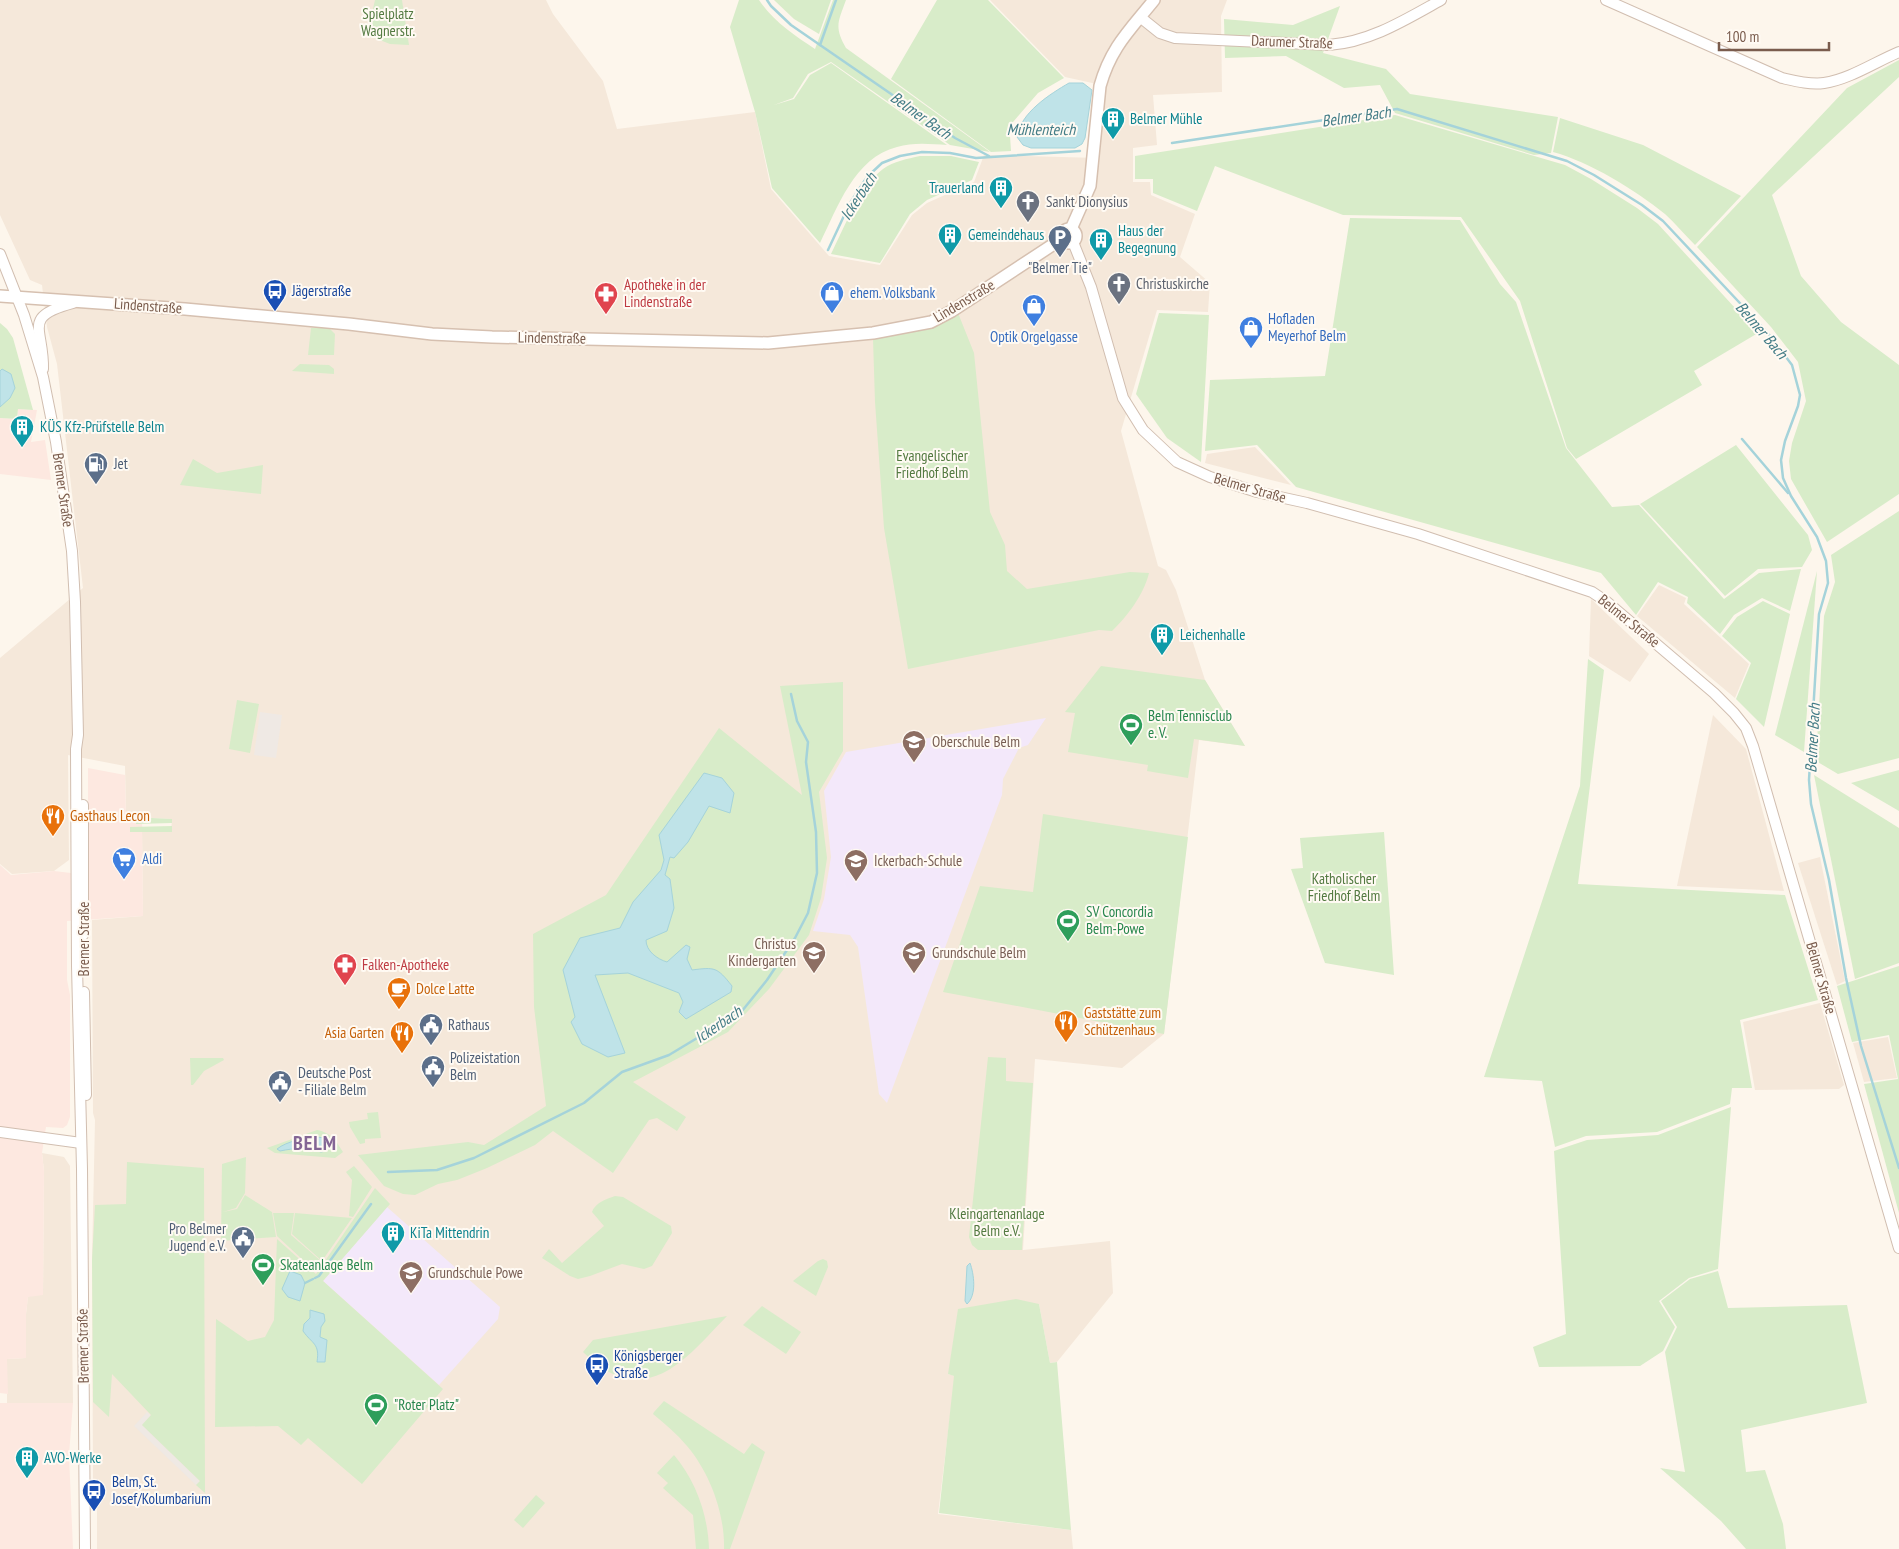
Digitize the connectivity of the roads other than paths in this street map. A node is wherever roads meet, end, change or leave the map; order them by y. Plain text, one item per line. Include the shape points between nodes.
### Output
1 (1154, 0) edge
2 (1440, 0) edge
3 (1606, 0) edge
4 (1140, 17) junction
5 (1899, 52) edge
6 (1068, 240) junction
7 (0, 254) edge
8 (0, 296) edge
9 (17, 297) junction
10 (79, 301) junction
11 (42, 377) junction
12 (78, 735) junction
13 (0, 1132) edge
14 (81, 1143) junction
15 (1899, 1248) edge
16 (85, 1549) edge

1 - 4 main road
2 - 4 street, Darumer Straße via 1370,37 1347,44 1175,38 1160,33
3 - 5 street via 1782,78 1803,83 1824,83 1848,76
4 - 6 main road via 1113,52 1104,72 1090,186 1072,229 1076,239
6 - 10 main road, Lindenstraße via 931,322 873,333 768,343 432,334
6 - 15 street, Belmer Straße via 1091,287 1123,398 1143,430 1177,462 1257,492 1418,534 1592,592 1734,713 1746,728 1758,762
7 - 9 street, Bremer Straße
8 - 9 main road, Lindenstraße
9 - 10 main road, Lindenstraße
9 - 11 street, Bremer Straße
10 - 11 street via 50,310 40,319
11 - 12 street, Bremer Straße via 56,442 72,551
12 - 14 street, Bremer Straße via 77,978
12 - 14 street, Bremer Straße via 82,749 83,788 87,1115
13 - 14 street
14 - 16 street, Bremer Straße

